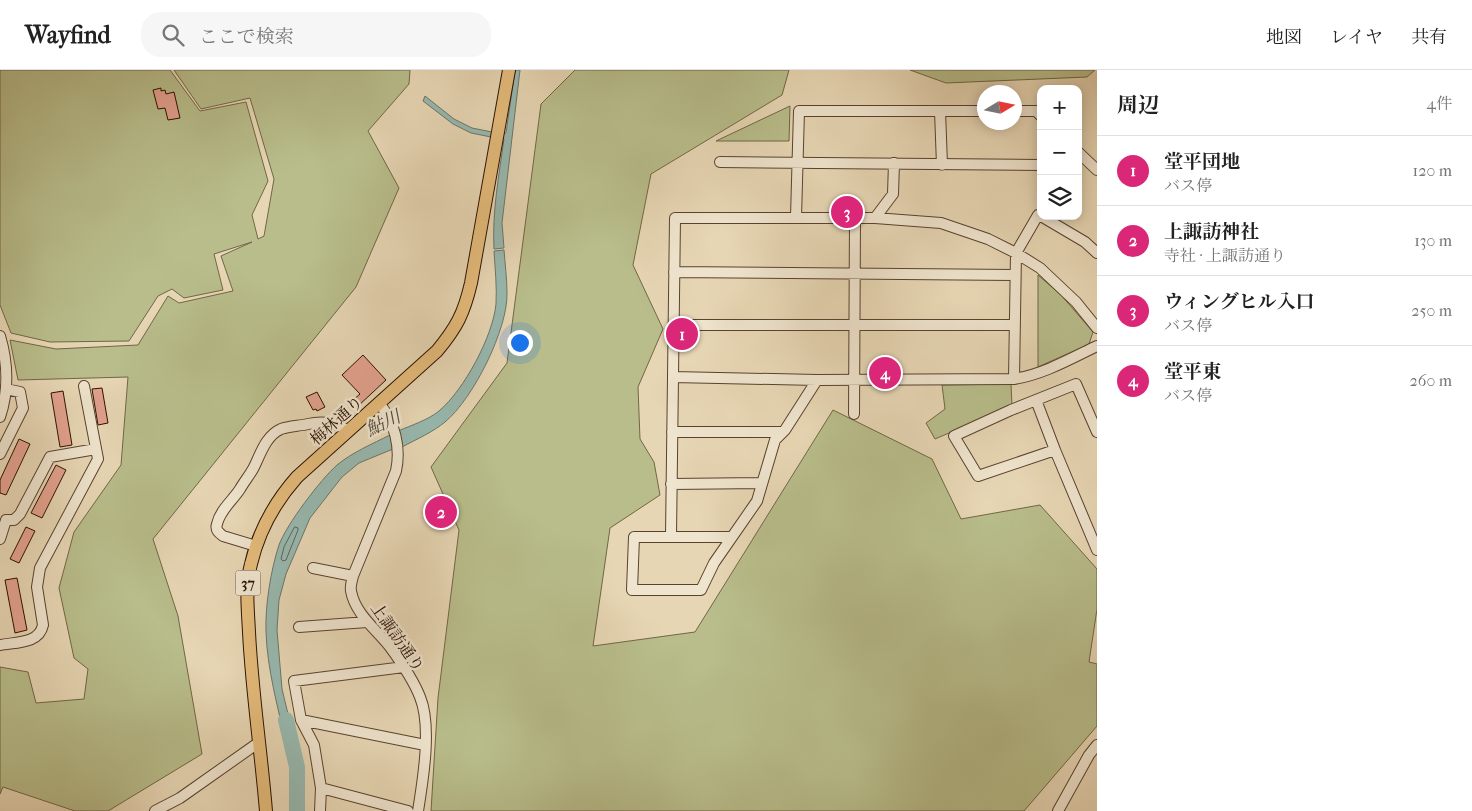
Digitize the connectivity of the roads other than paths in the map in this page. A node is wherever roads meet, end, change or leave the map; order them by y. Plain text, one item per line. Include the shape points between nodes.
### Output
1 (509, 72) edge
2 (940, 111) junction
3 (977, 111) edge
4 (1022, 111) edge
5 (1037, 112) edge
6 (1082, 156) edge
7 (720, 162) dead end
8 (798, 163) junction
9 (894, 163) junction
10 (942, 165) junction
11 (1037, 165) edge
12 (1082, 166) edge
13 (1095, 168) edge
14 (1037, 217) edge
15 (796, 218) junction
16 (855, 218) junction
17 (875, 218) junction
18 (1048, 220) edge
19 (1016, 253) junction
20 (1097, 253) edge
21 (674, 272) junction
22 (855, 273) junction
23 (1015, 275) junction
24 (674, 325) junction
25 (854, 325) junction
26 (1014, 325) junction
27 (1097, 328) edge
28 (0, 336) edge
29 (1097, 346) edge
30 (673, 377) junction
31 (1014, 379) junction
32 (817, 380) junction
33 (854, 380) junction
34 (84, 386) dead end
35 (6, 389) junction
36 (1036, 400) junction
37 (380, 403) junction
38 (854, 414) dead end
39 (0, 417) edge
40 (348, 431) junction
41 (672, 432) junction
42 (783, 432) junction
43 (1097, 432) edge
44 (96, 449) junction
45 (1055, 450) junction
46 (0, 454) edge
47 (762, 483) junction
48 (672, 484) junction
49 (670, 536) junction
50 (732, 537) junction
51 (0, 539) edge
52 (256, 546) junction
53 (1097, 550) edge
54 (312, 568) dead end
55 (353, 576) junction
56 (367, 622) junction
57 (299, 627) dead end
58 (0, 645) edge
59 (404, 667) junction
60 (301, 720) junction
61 (258, 743) junction
62 (425, 745) junction
63 (1097, 745) edge
64 (321, 788) junction
65 (155, 811) edge
66 (266, 811) edge
67 (320, 811) edge
68 (408, 811) edge
69 (418, 811) edge
70 (1058, 811) edge

1 - 37 main road, 梅林通り / 37 via 471,283 460,318 437,351
2 - 3 street
2 - 8 street via 799,111
2 - 10 street
4 - 5 street
6 - 13 street
7 - 8 street
8 - 9 street
8 - 15 street
9 - 10 street
9 - 17 street via 893,194
10 - 11 street
12 - 13 street
14 - 19 street
15 - 16 street
15 - 21 street via 675,218
16 - 17 street
16 - 22 street
17 - 19 street via 942,223
18 - 20 street
19 - 23 street
19 - 27 street via 1057,283
21 - 22 street
21 - 24 street
22 - 23 street
22 - 25 street
23 - 26 street
24 - 25 street
24 - 30 street
25 - 26 street
25 - 33 street
26 - 31 street
28 - 35 street via 7,363
29 - 31 street via 1039,373
30 - 32 street
30 - 41 street
31 - 33 street
32 - 33 street
32 - 42 street
33 - 38 street
34 - 44 street
35 - 39 street
35 - 46 street via 20,392 23,408
36 - 43 street via 1076,384
36 - 45 street
36 - 45 street via 954,436 978,476
37 - 40 main road, 梅林通り / 37
37 - 55 street, 上諏訪通り via 393,429 398,461
40 - 52 main road, 梅林通り / 37 via 283,493
40 - 52 street via 343,426 315,422 280,430 264,446 216,527 223,536
41 - 42 street
41 - 48 street
42 - 47 street via 775,440
44 - 51 street via 50,457 20,514 14,520 6,520
44 - 58 street via 98,459 40,568 37,588 42,630 29,640
45 - 53 street
47 - 48 street
47 - 50 street via 757,501
48 - 49 street
49 - 50 street
49 - 50 street via 634,536 632,590 701,590
52 - 61 main road, 梅林通り / 37 via 250,564 247,593
54 - 55 street
55 - 56 street, 上諏訪通り via 351,590
56 - 57 street
56 - 59 street, 上諏訪通り
59 - 60 street via 294,681
59 - 62 street, 上諏訪通り via 420,698
60 - 62 street
60 - 64 street via 314,745
61 - 65 street via 180,798
61 - 66 main road, 梅林通り / 37
62 - 69 street, 上諏訪通り
63 - 70 street
64 - 67 street
64 - 68 street

